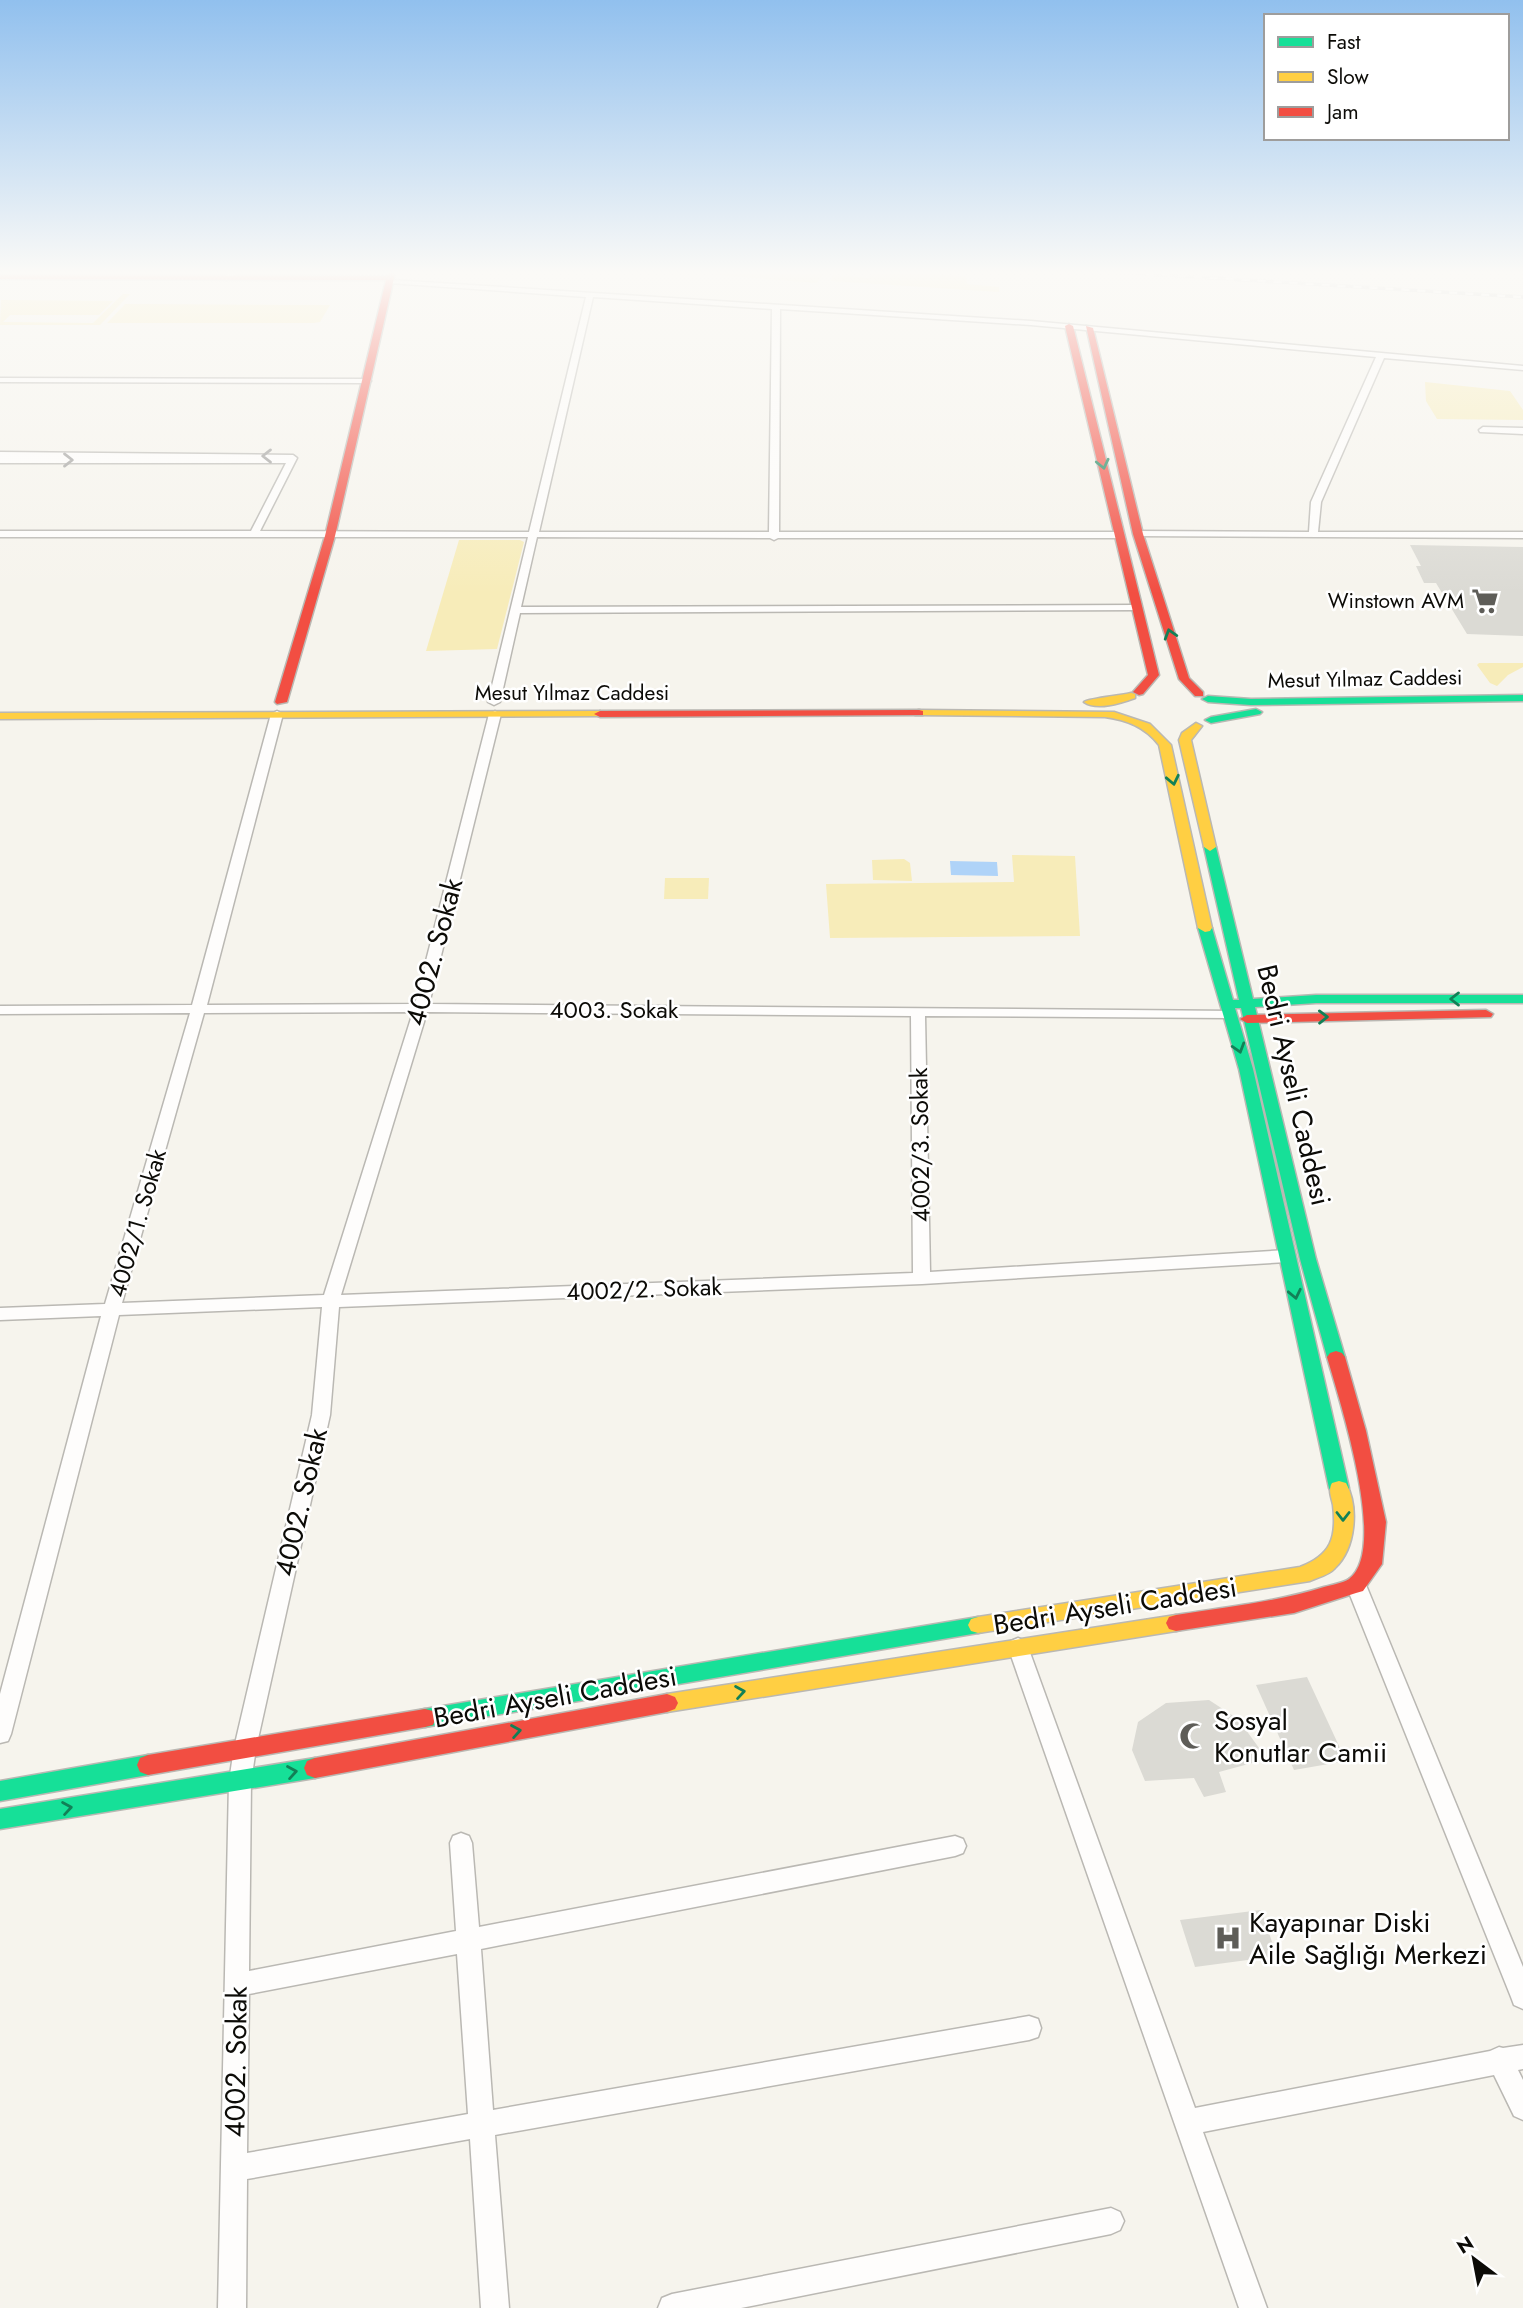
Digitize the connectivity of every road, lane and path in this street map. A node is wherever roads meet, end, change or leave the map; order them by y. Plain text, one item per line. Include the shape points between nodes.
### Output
1 (368, 378) edge
2 (571, 378) edge
3 (775, 378) edge
4 (1081, 378) edge
5 (1101, 378) edge
6 (1369, 378) edge
7 (0, 380) edge
8 (367, 381) junction
9 (1483, 430) dead end
10 (1523, 430) edge
11 (0, 457) edge
12 (0, 534) edge
13 (1118, 534) junction
14 (1138, 534) junction
15 (535, 535) junction
16 (1313, 535) junction
17 (1523, 535) edge
18 (253, 536) junction
19 (330, 536) junction
20 (774, 537) junction
21 (1137, 608) junction
22 (517, 610) junction
23 (1135, 694) junction
24 (1203, 696) junction
25 (1523, 698) edge
26 (0, 704) edge
27 (279, 708) junction
28 (494, 708) junction
29 (1523, 710) edge
30 (0, 716) edge
31 (1144, 722) junction
32 (1203, 723) junction
33 (1523, 999) edge
34 (421, 1008) junction
35 (0, 1010) edge
36 (198, 1010) junction
37 (918, 1011) junction
38 (1228, 1012) junction
39 (1251, 1012) junction
40 (1523, 1013) edge
41 (1287, 1256) junction
42 (922, 1278) junction
43 (331, 1300) junction
44 (112, 1309) junction
45 (0, 1314) edge
46 (1356, 1585) junction
47 (1018, 1647) junction
48 (0, 1734) edge
49 (245, 1748) junction
50 (240, 1782) junction
51 (0, 1791) edge
52 (0, 1819) edge
53 (461, 1843) dead end
54 (955, 1846) dead end
55 (468, 1940) junction
56 (237, 1985) junction
57 (1523, 1997) edge
58 (1029, 2028) dead end
59 (1511, 2058) edge
60 (1523, 2107) edge
61 (1187, 2122) junction
62 (482, 2125) junction
63 (234, 2168) junction
64 (1111, 2221) dead end
65 (232, 2308) edge
66 (495, 2308) edge
67 (673, 2308) edge
68 (1253, 2308) edge

1 - 8 main road
2 - 15 street, 4002. Sokak
3 - 20 street
4 -> 13 main road
5 - 14 main road
6 - 16 street via 1316,502
7 - 8 street
8 - 19 main road
9 - 10 street
11 - 18 street via 292,459
12 - 18 street
13 - 20 street
13 - 21 main road
14 - 16 street
24 -> 14 main road via 1184,679
15 - 19 street
15 - 20 street
15 - 22 street, 4002. Sokak
16 - 17 street
18 - 19 street
19 - 27 main road
21 - 22 street
21 - 23 main road via 1154,674
22 - 28 street, 4002. Sokak
23 - 24 main road, Mesut Yılmaz Caddesi via 1168,688
23 - 28 main road, Mesut Yılmaz Caddesi via 1102,701 970,704
23 - 31 main road, Bedri Ayseli Caddesi via 1127,707
24 - 25 main road, Mesut Yılmaz Caddesi via 1251,702
24 - 32 main road via 1217,710
26 - 27 main road, Mesut Yılmaz Caddesi
27 - 28 main road, Mesut Yılmaz Caddesi
27 - 30 main road, Mesut Yılmaz Caddesi
27 - 36 street, 4002/1. Sokak
28 - 31 main road, Mesut Yılmaz Caddesi via 1100,713
28 - 34 street, 4002. Sokak
29 - 32 main road, Mesut Yılmaz Caddesi via 1255,712
31 - 32 main road, Mesut Yılmaz Caddesi via 1174,727
31 -> 38 main road, Bedri Ayseli Caddesi via 1158,732 1165,745 1210,953
32 - 39 main road, Bedri Ayseli Caddesi via 1185,740
33 -> 39 main road via 1316,999
34 - 36 street, 4003. Sokak
34 - 37 street, 4003. Sokak
34 - 43 street, 4002. Sokak
35 - 36 street, 4003. Sokak
36 - 44 street, 4002/1. Sokak
37 - 38 street, 4003. Sokak
37 - 42 street, 4002/3. Sokak
38 - 39 main road
38 -> 41 main road, Bedri Ayseli Caddesi via 1246,1069
39 -> 40 main road
39 - 46 main road, Bedri Ayseli Caddesi via 1376,1522 1372,1564
41 - 42 street, 4002/2. Sokak
41 -> 49 main road, Bedri Ayseli Caddesi via 1344,1509 1342,1539 1328,1563 1303,1575
42 - 43 street, 4002/2. Sokak
43 - 44 street, 4002/2. Sokak
43 - 49 street, 4002. Sokak via 321,1415
44 - 45 street, 4002/2. Sokak
44 - 48 street, 4002/1. Sokak
46 - 47 main road, Bedri Ayseli Caddesi via 1294,1605
46 - 57 street
50 -> 47 main road, Bedri Ayseli Caddesi via 647,1706
47 - 61 street
49 - 50 street, 4002. Sokak
49 - 51 main road, Bedri Ayseli Caddesi
52 -> 50 main road, Bedri Ayseli Caddesi
50 - 56 street, 4002. Sokak
53 - 55 street
54 - 55 street
55 - 56 street
55 - 62 street
56 - 63 street, 4002. Sokak
58 - 62 street
59 - 60 street
59 - 61 street
61 - 68 street
62 - 63 street
62 - 66 street
63 - 65 street, 4002. Sokak
64 - 67 street

